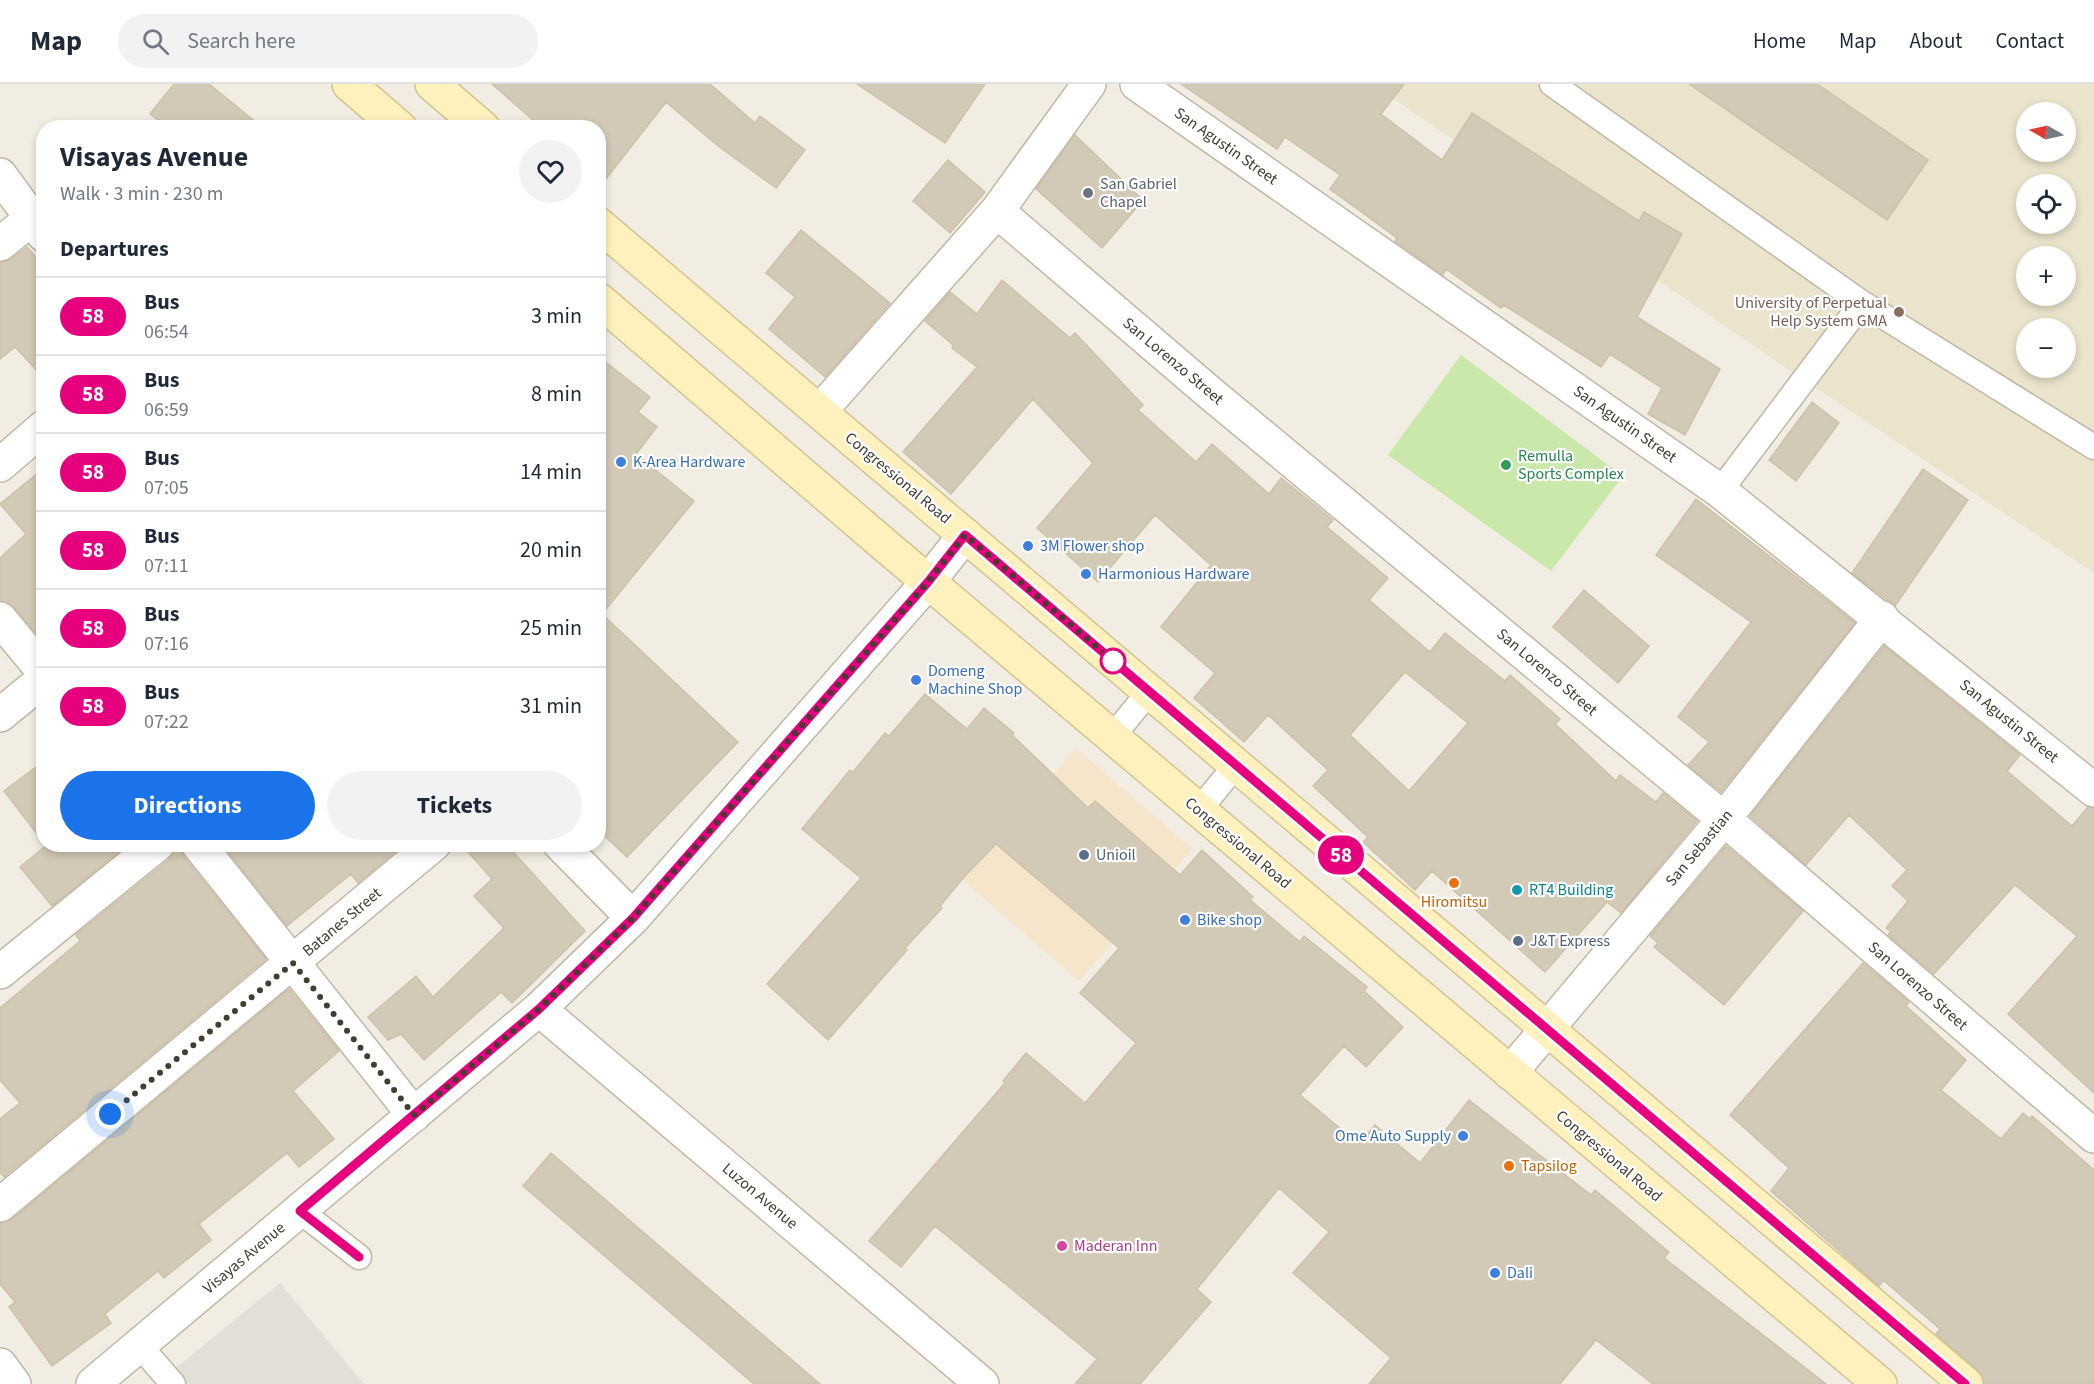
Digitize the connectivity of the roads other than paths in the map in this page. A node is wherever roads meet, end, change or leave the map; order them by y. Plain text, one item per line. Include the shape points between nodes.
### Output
1 (349, 84) edge
2 (432, 84) edge
3 (1089, 84) edge
4 (1137, 84) edge
5 (1552, 84) edge
6 (391, 120) edge
7 (474, 120) edge
8 (0, 175) edge
9 (997, 211) junction
10 (36, 227) edge
11 (36, 228) edge
12 (606, 231) edge
13 (0, 244) edge
14 (1862, 303) junction
15 (606, 306) edge
16 (820, 411) junction
17 (36, 434) edge
18 (2094, 447) edge
19 (0, 465) edge
20 (1720, 491) junction
21 (965, 535) junction
22 (928, 582) junction
23 (1882, 618) junction
24 (0, 619) edge
25 (36, 662) edge
26 (36, 686) edge
27 (1149, 692) junction
28 (0, 715) edge
29 (1112, 737) junction
30 (1236, 765) junction
31 (2094, 790) edge
32 (1198, 810) junction
33 (1724, 819) junction
34 (148, 852) edge
35 (204, 852) edge
36 (425, 852) edge
37 (568, 852) edge
38 (633, 918) junction
39 (293, 963) junction
40 (0, 972) edge
41 (539, 1009) junction
42 (1546, 1029) junction
43 (1510, 1073) junction
44 (414, 1115) junction
45 (2094, 1136) edge
46 (0, 1205) edge
47 (300, 1211) junction
48 (359, 1257) dead end
49 (140, 1346) junction
50 (0, 1365) edge
51 (14, 1384) edge
52 (93, 1384) edge
53 (173, 1384) edge
54 (982, 1384) edge
55 (1880, 1384) edge
56 (1966, 1384) edge

1 - 6 main road
2 - 7 main road
3 - 9 street
4 - 20 street, San Agustin Street
5 - 14 lane
8 - 10 street
9 - 16 street
9 - 33 street, San Lorenzo Street
11 - 13 street
12 - 16 main road, Congressional Road
14 - 18 lane
14 - 20 lane
15 - 22 main road, Congressional Road
16 - 21 main road, Congressional Road
17 - 19 street
20 - 23 street, San Agustin Street
21 - 22 street, Visayas Avenue
21 - 27 main road, Congressional Road
22 - 29 main road, Congressional Road
22 - 38 street, Visayas Avenue
23 - 31 street, San Agustin Street
23 - 33 street, San Sebastian
24 - 25 street
26 - 28 street
27 - 29 lane
27 - 30 main road, Congressional Road
29 - 32 main road, Congressional Road
30 - 32 lane
30 - 42 main road, Congressional Road
32 - 43 main road, Congressional Road
33 - 42 street, San Sebastian
33 - 45 street, San Lorenzo Street
34 - 40 street
35 - 39 street
36 - 39 street, Batanes Street
37 - 38 street
38 - 41 street, Visayas Avenue
39 - 44 street
39 - 46 street, Batanes Street
41 - 44 street, Visayas Avenue
41 - 54 street, Luzon Avenue
42 - 43 street, San Sebastian
42 - 56 main road, Congressional Road
43 - 55 main road, Congressional Road
44 - 47 street, Visayas Avenue
47 - 48 lane
47 - 49 street, Visayas Avenue
49 - 52 street, Visayas Avenue
49 - 53 lane
50 - 51 street

